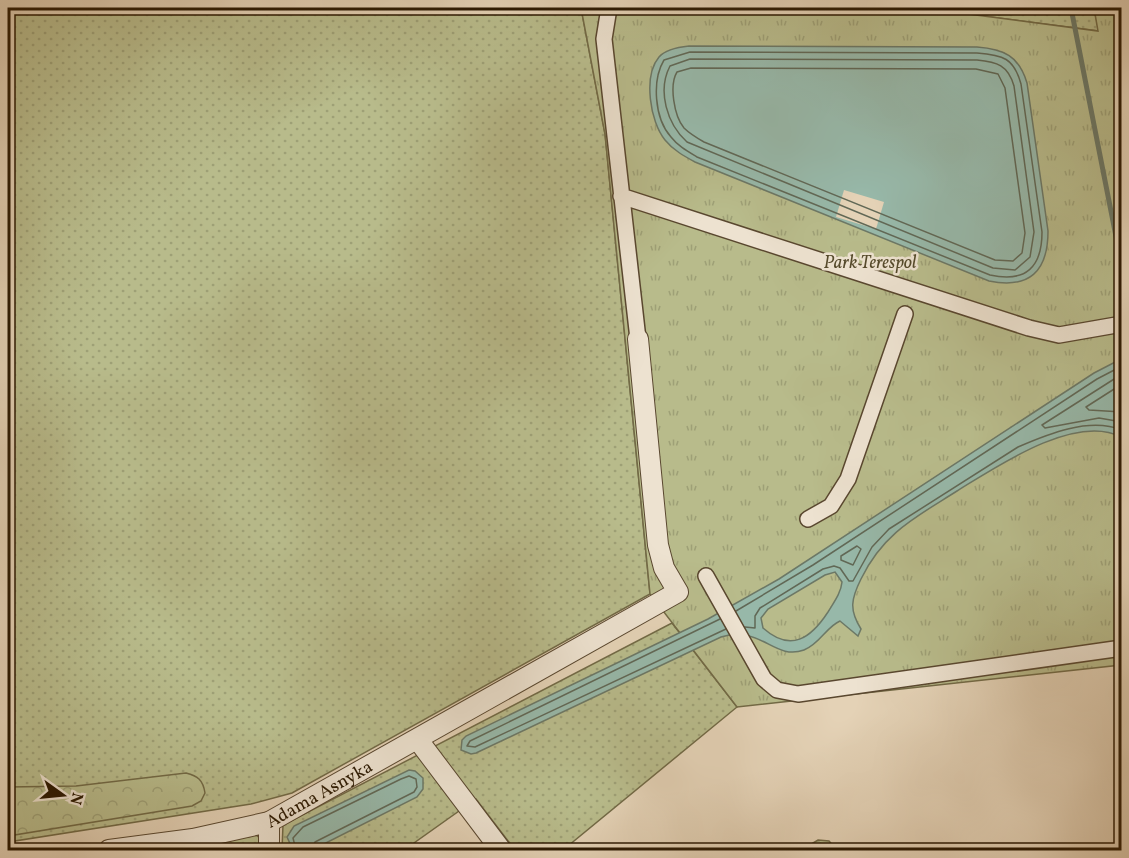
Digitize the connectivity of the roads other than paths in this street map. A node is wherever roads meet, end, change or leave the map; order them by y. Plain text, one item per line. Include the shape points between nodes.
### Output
1 (609, 8) edge
2 (621, 196) junction
3 (905, 314) dead end
4 (1122, 324) edge
5 (638, 339) joint
6 (808, 519) dead end
7 (705, 576) dead end
8 (1122, 648) edge
9 (418, 740) junction
10 (269, 822) junction
11 (109, 850) edge
12 (269, 850) edge
13 (501, 850) edge

1 - 2 street via 604,39
2 - 4 street via 1039,330 1059,335
2 - 5 street
3 - 6 street via 848,479 831,506
5 - 9 street, Adama Asnyka via 658,545 664,568 678,592
7 - 8 street via 764,679 777,690 798,694
9 - 10 street, Adama Asnyka
9 - 13 street
10 - 11 street, Adama Asnyka via 193,839
10 - 12 street

